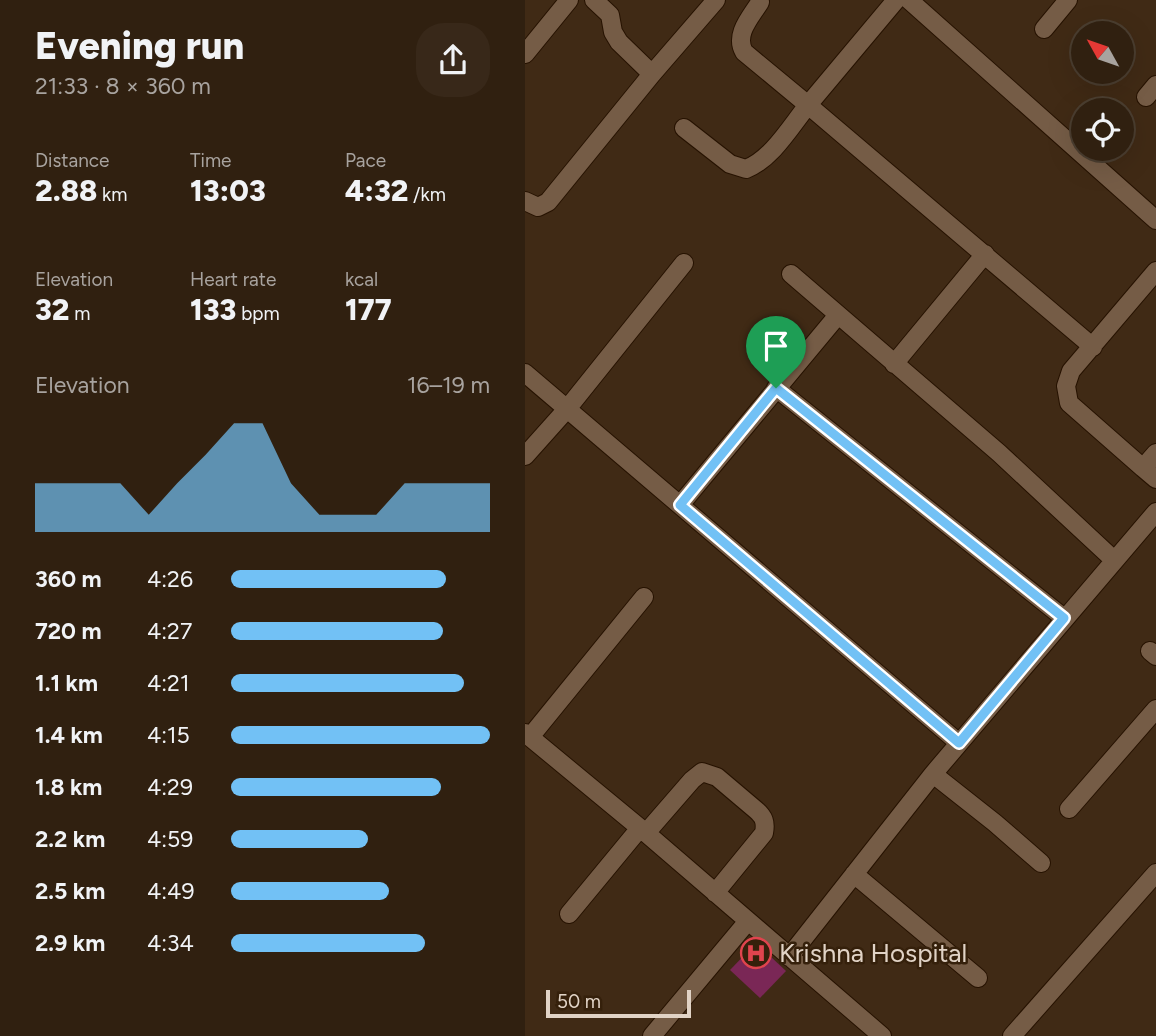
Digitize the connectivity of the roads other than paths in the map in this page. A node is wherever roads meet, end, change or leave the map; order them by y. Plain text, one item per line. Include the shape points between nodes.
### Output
1 (569, 0) edge
2 (594, 0) edge
3 (716, 0) edge
4 (895, 0) edge
5 (909, 0) edge
6 (1068, 0) edge
7 (756, 1) edge
8 (1044, 29) dead end
9 (525, 54) edge
10 (652, 74) junction
11 (808, 105) junction
12 (684, 128) dead end
13 (525, 201) edge
14 (1156, 220) edge
15 (985, 254) junction
16 (684, 263) dead end
17 (1156, 271) edge
18 (791, 274) dead end
19 (838, 315) junction
20 (1093, 347) junction
21 (894, 364) junction
22 (525, 373) edge
23 (776, 388) junction
24 (567, 409) junction
25 (1156, 453) edge
26 (525, 456) edge
27 (1150, 474) edge
28 (680, 505) junction
29 (1156, 512) edge
30 (1114, 560) junction
31 (644, 597) dead end
32 (1064, 618) junction
33 (1156, 709) edge
34 (527, 735) edge
35 (959, 743) junction
36 (933, 774) junction
37 (1069, 809) dead end
38 (643, 830) junction
39 (1041, 863) dead end
40 (1156, 873) edge
41 (854, 874) junction
42 (715, 893) junction
43 (569, 914) dead end
44 (748, 921) junction
45 (789, 957) junction
46 (978, 978) dead end
47 (652, 1036) edge
48 (882, 1036) edge
49 (1012, 1036) edge

1 - 9 street
2 - 10 street via 610,15 619,42
3 - 10 street
4 - 11 street
5 - 14 street
6 - 8 street
7 - 11 street via 740,45
10 - 13 street via 548,202 538,207
11 - 12 street via 776,145 746,169 730,164
11 - 15 street
15 - 20 street
15 - 21 street
16 - 24 street
17 - 20 street
18 - 19 street
19 - 21 street
19 - 23 street
20 - 27 street via 1067,379 1069,402
21 - 30 street
22 - 24 street
23 - 28 street
23 - 32 street
24 - 26 street
24 - 28 street
25 - 27 street
28 - 35 street
29 - 30 street
30 - 32 street
31 - 34 street
32 - 35 street
33 - 37 street
34 - 38 street
35 - 36 street
36 - 39 street
36 - 41 street
38 - 42 street
38 - 42 street via 702,772 717,777 762,815 764,833
38 - 43 street
40 - 49 street
41 - 45 street
41 - 46 street
42 - 44 street
44 - 45 street
44 - 47 street
45 - 48 street

